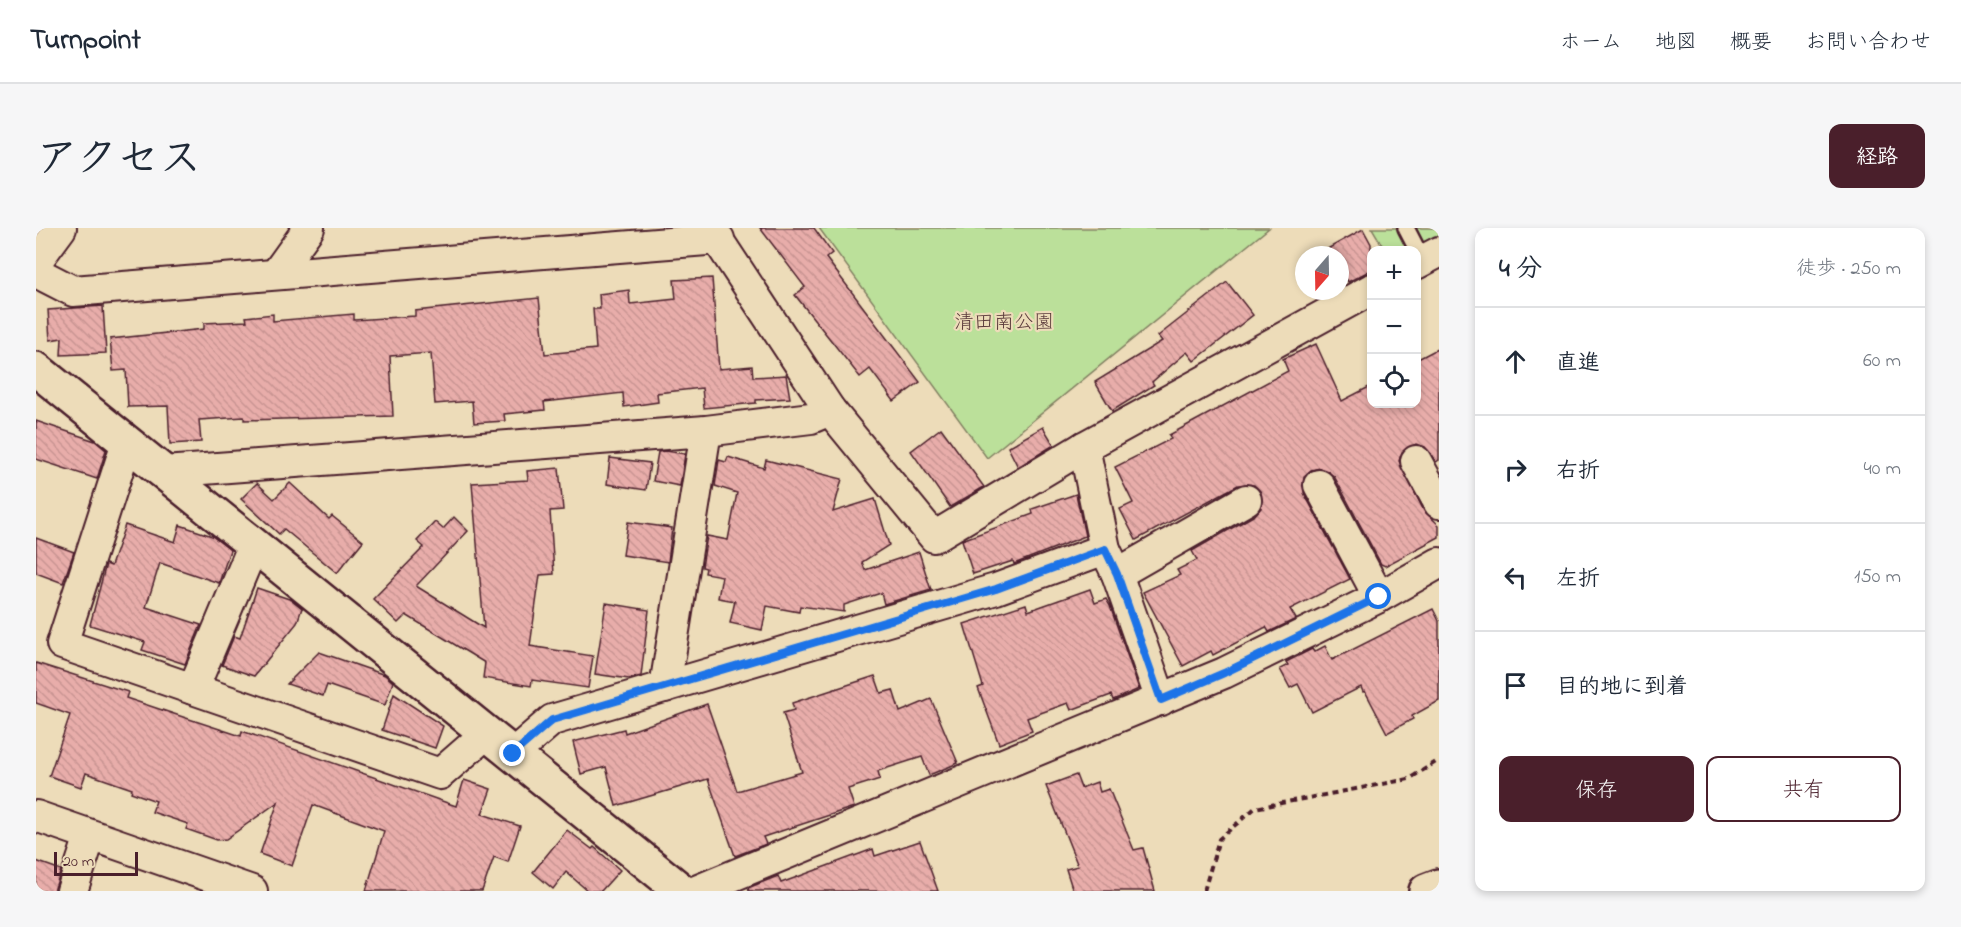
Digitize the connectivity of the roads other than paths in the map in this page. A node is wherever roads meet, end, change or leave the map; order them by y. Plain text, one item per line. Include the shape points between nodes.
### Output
1 (61, 228) edge
2 (309, 228) edge
3 (1406, 228) edge
4 (715, 233) edge
5 (1431, 257) edge
6 (36, 262) edge
7 (36, 272) edge
8 (276, 274) junction
9 (1367, 291) edge
10 (36, 369) edge
11 (830, 410) junction
12 (706, 430) junction
13 (127, 442) junction
14 (1084, 447) junction
15 (1416, 461) dead end
16 (164, 472) junction
17 (1319, 485) dead end
18 (1246, 500) dead end
19 (1439, 503) edge
20 (254, 544) junction
21 (1111, 561) junction
22 (1439, 563) edge
23 (1379, 597) junction
24 (664, 687) junction
25 (193, 689) junction
26 (1161, 700) junction
27 (487, 733) junction
28 (513, 754) junction
29 (36, 816) edge
30 (90, 836) junction
31 (1439, 886) edge
32 (72, 891) edge
33 (252, 891) edge
34 (682, 891) edge
35 (696, 891) edge
36 (1426, 891) edge

1 - 6 street
2 - 8 street
3 - 5 lane
4 - 8 street
4 - 11 street
7 - 8 street via 73,291
9 - 14 street
10 - 13 street
11 - 12 street via 811,418
11 - 14 street via 934,537
12 - 16 street
12 - 24 street
13 - 16 street
13 - 25 street via 62,644
14 - 21 street
15 - 19 street
16 - 20 street
17 - 23 street
18 - 21 street
20 - 25 street
20 - 27 street
21 - 24 street via 996,589
21 - 26 street
22 - 23 street
23 - 26 street
24 - 28 street via 552,720
25 - 27 street via 440,774
26 - 35 street
27 - 28 street
28 - 34 street
29 - 30 street
30 - 32 street
30 - 33 street
31 - 36 street

